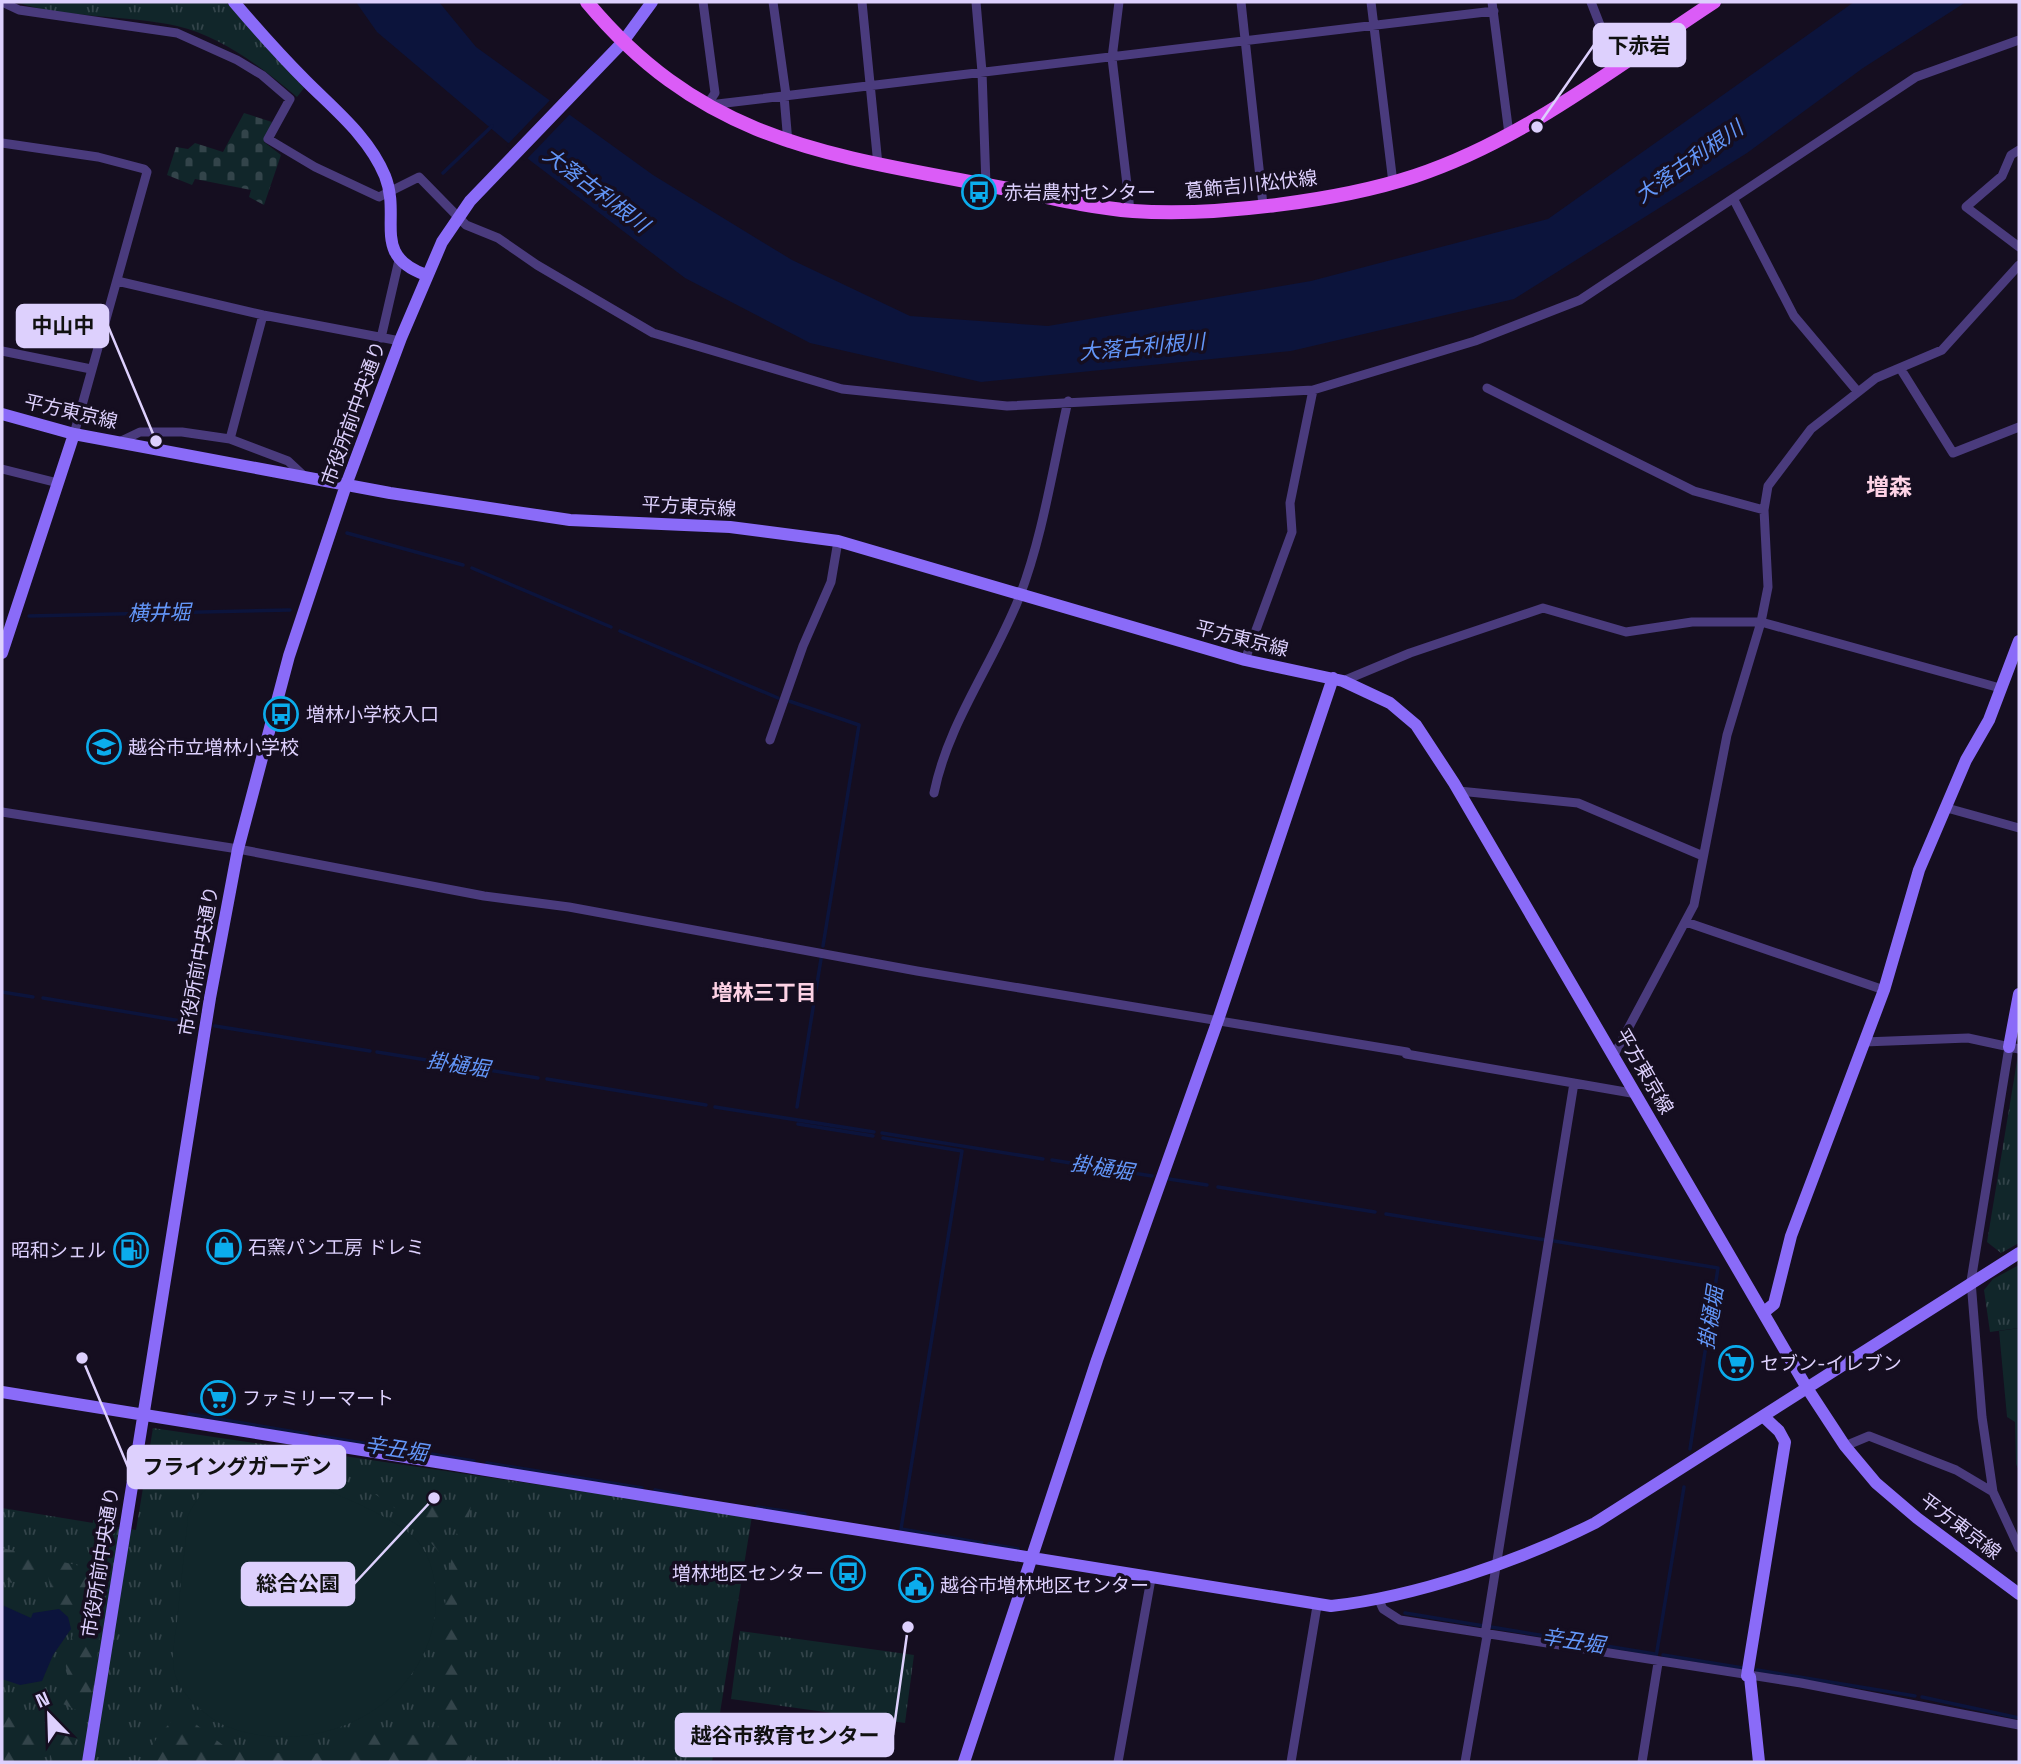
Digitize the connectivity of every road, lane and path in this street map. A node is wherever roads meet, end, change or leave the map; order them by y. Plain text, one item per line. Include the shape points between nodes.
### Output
1 (2, 2) edge
2 (234, 2) edge
3 (586, 2) edge
4 (652, 2) edge
5 (703, 2) edge
6 (773, 2) edge
7 (862, 2) edge
8 (976, 2) edge
9 (1119, 2) edge
10 (1241, 2) edge
11 (1371, 2) edge
12 (1591, 2) edge
13 (1714, 2) edge
14 (1493, 6) edge
15 (1373, 25) junction
16 (2019, 40) edge
17 (1244, 41) junction
18 (622, 43) junction
19 (1112, 58) junction
20 (1616, 66) junction
21 (982, 72) junction
22 (870, 86) junction
23 (785, 95) junction
24 (707, 105) junction
25 (1509, 134) junction
26 (2, 143) edge
27 (788, 143) junction
28 (2019, 150) edge
29 (878, 166) junction
30 (1393, 183) junction
31 (986, 185) junction
32 (389, 191) junction
33 (1734, 200) junction
34 (1263, 205) junction
35 (1130, 210) junction
36 (457, 216) junction
37 (2019, 247) edge
38 (399, 260) junction
39 (2019, 265) edge
40 (426, 275) junction
41 (117, 281) junction
42 (263, 315) junction
43 (381, 338) junction
44 (400, 341) junction
45 (2, 351) edge
46 (1900, 368) junction
47 (91, 369) junction
48 (1487, 388) dead end
49 (1313, 390) junction
50 (1858, 392) junction
51 (1068, 401) junction
52 (2, 414) edge
53 (2019, 427) edge
54 (74, 434) junction
55 (230, 439) junction
56 (119, 442) junction
57 (2, 469) edge
58 (303, 475) junction
59 (58, 483) junction
60 (346, 485) junction
61 (1764, 510) junction
62 (838, 541) junction
63 (1020, 595) junction
64 (1761, 622) junction
65 (2019, 641) edge
66 (2, 653) edge
67 (1245, 660) junction
68 (1338, 679) junction
69 (2000, 688) junction
70 (771, 740) dead end
71 (1459, 791) junction
72 (934, 793) dead end
73 (1947, 808) junction
74 (2, 812) edge
75 (2019, 828) edge
76 (237, 849) junction
77 (1703, 856) junction
78 (1686, 922) junction
79 (1884, 990) junction
80 (2019, 993) edge
81 (1218, 1020) junction
82 (1864, 1042) junction
83 (2014, 1048) edge
84 (1614, 1055) junction
85 (1574, 1083) junction
86 (1637, 1094) junction
87 (2019, 1253) edge
88 (1971, 1281) junction
89 (1764, 1312) junction
90 (1807, 1388) junction
91 (2, 1392) edge
92 (143, 1415) junction
93 (1763, 1416) junction
94 (1846, 1446) junction
95 (1993, 1492) junction
96 (2019, 1548) edge
97 (1030, 1559) junction
98 (1497, 1565) junction
99 (1150, 1579) junction
100 (2019, 1594) edge
101 (1378, 1598) junction
102 (1317, 1606) junction
103 (1486, 1636) junction
104 (1658, 1663) junction
105 (1749, 1676) junction
106 (2019, 1725) edge
107 (88, 1762) edge
108 (964, 1762) edge
109 (1118, 1762) edge
110 (1291, 1762) edge
111 (1465, 1762) edge
112 (1643, 1762) edge
113 (1759, 1762) edge

1 - 32 street via 19,9 177,33 204,43 261,75 290,99 268,139 379,197
2 - 32 street via 364,140
3 - 18 main road, 葛飾吉川松伏線
4 - 18 street, 市役所前中央通り
5 - 24 street via 715,93
6 - 23 street
7 - 22 street
8 - 21 street
9 - 19 street
10 - 17 street
11 - 15 street
12 - 20 street
13 - 20 main road, 葛飾吉川松伏線
14 - 15 street
14 - 25 street
15 - 17 street
15 - 30 street
16 - 33 street via 1916,77
17 - 19 street
17 - 34 street
18 - 24 main road, 葛飾吉川松伏線
18 - 36 street, 市役所前中央通り
19 - 21 street
19 - 35 street
20 - 25 main road, 葛飾吉川松伏線
21 - 22 street
21 - 31 street
22 - 23 street
22 - 29 street
23 - 24 street
23 - 27 street
24 - 27 main road, 葛飾吉川松伏線
25 - 30 main road, 葛飾吉川松伏線 via 1468,156
26 - 41 street via 98,157 147,172
27 - 29 main road, 葛飾吉川松伏線
28 - 37 street via 2011,155 2002,176 1966,207
29 - 31 main road, 葛飾吉川松伏線
30 - 34 main road, 葛飾吉川松伏線
31 - 35 main road, 葛飾吉川松伏線
32 - 36 street via 419,177
32 - 38 street via 391,244
33 - 49 street via 1580,300 1475,341
33 - 50 street via 1794,316
34 - 35 main road, 葛飾吉川松伏線 via 1184,212
36 - 40 street, 市役所前中央通り
36 - 51 street via 653,332 842,389 1007,406
38 - 40 street
38 - 43 street
39 - 46 street via 1942,349
40 - 44 street, 市役所前中央通り
41 - 42 street
41 - 47 street
42 - 43 street
42 - 55 street
43 - 44 street
44 - 60 street, 市役所前中央通り
45 - 47 street
46 - 50 street
46 - 53 street via 1953,453
47 - 54 street
48 - 61 street via 1694,491
49 - 51 street
49 - 67 street via 1290,503 1292,532
50 - 61 street via 1811,429 1768,486
51 - 63 street
52 - 54 street, 平方東京線
54 - 56 street, 平方東京線
54 - 59 street
55 - 56 street via 140,432
55 - 58 street via 288,461
56 - 58 street, 平方東京線
57 - 59 street
58 - 60 street, 平方東京線
59 - 66 street
60 - 62 street, 平方東京線 via 570,520 730,527
60 - 76 street, 市役所前中央通り via 289,656
61 - 64 street via 1768,587
62 - 63 street, 平方東京線
62 - 70 street via 831,582
63 - 67 street, 平方東京線
63 - 72 street via 940,762
64 - 68 street via 1692,622 1626,632 1543,608
64 - 69 street
64 - 77 street via 1727,736
65 - 69 street
67 - 68 street, 平方東京線
68 - 71 street, 平方東京線 via 1390,703 1416,725
68 - 81 street
69 - 73 street
71 - 77 street via 1578,803
71 - 84 street, 平方東京線
73 - 75 street
73 - 79 street via 1919,870
74 - 76 street
76 - 81 street via 484,897 569,907
76 - 92 street, 市役所前中央通り
77 - 78 street via 1694,905
78 - 79 street
78 - 84 street
79 - 82 street
80 - 83 street
81 - 85 street
81 - 97 street
82 - 83 street via 1968,1038
82 - 89 street via 1811,1180 1774,1304
83 - 88 street
84 - 86 street, 平方東京線
85 - 86 street
85 - 98 street
86 - 89 street, 平方東京線
87 - 88 street
88 - 90 street
88 - 95 street
89 - 90 street, 平方東京線
90 - 93 street
90 - 94 street, 平方東京線
91 - 92 street
92 - 97 street
92 - 107 street, 市役所前中央通り
93 - 98 street via 1595,1523
93 - 105 street via 1785,1442
94 - 95 street via 1869,1436 1956,1470
94 - 100 street, 平方東京線 via 1893,1499
95 - 96 street
97 - 99 street
97 - 108 street
98 - 101 street
98 - 103 street
99 - 102 street
99 - 109 street
101 - 102 street
101 - 103 street via 1383,1609 1400,1620
102 - 110 street
103 - 104 street
103 - 111 street
104 - 105 street
104 - 112 street
105 - 106 street
105 - 113 street

